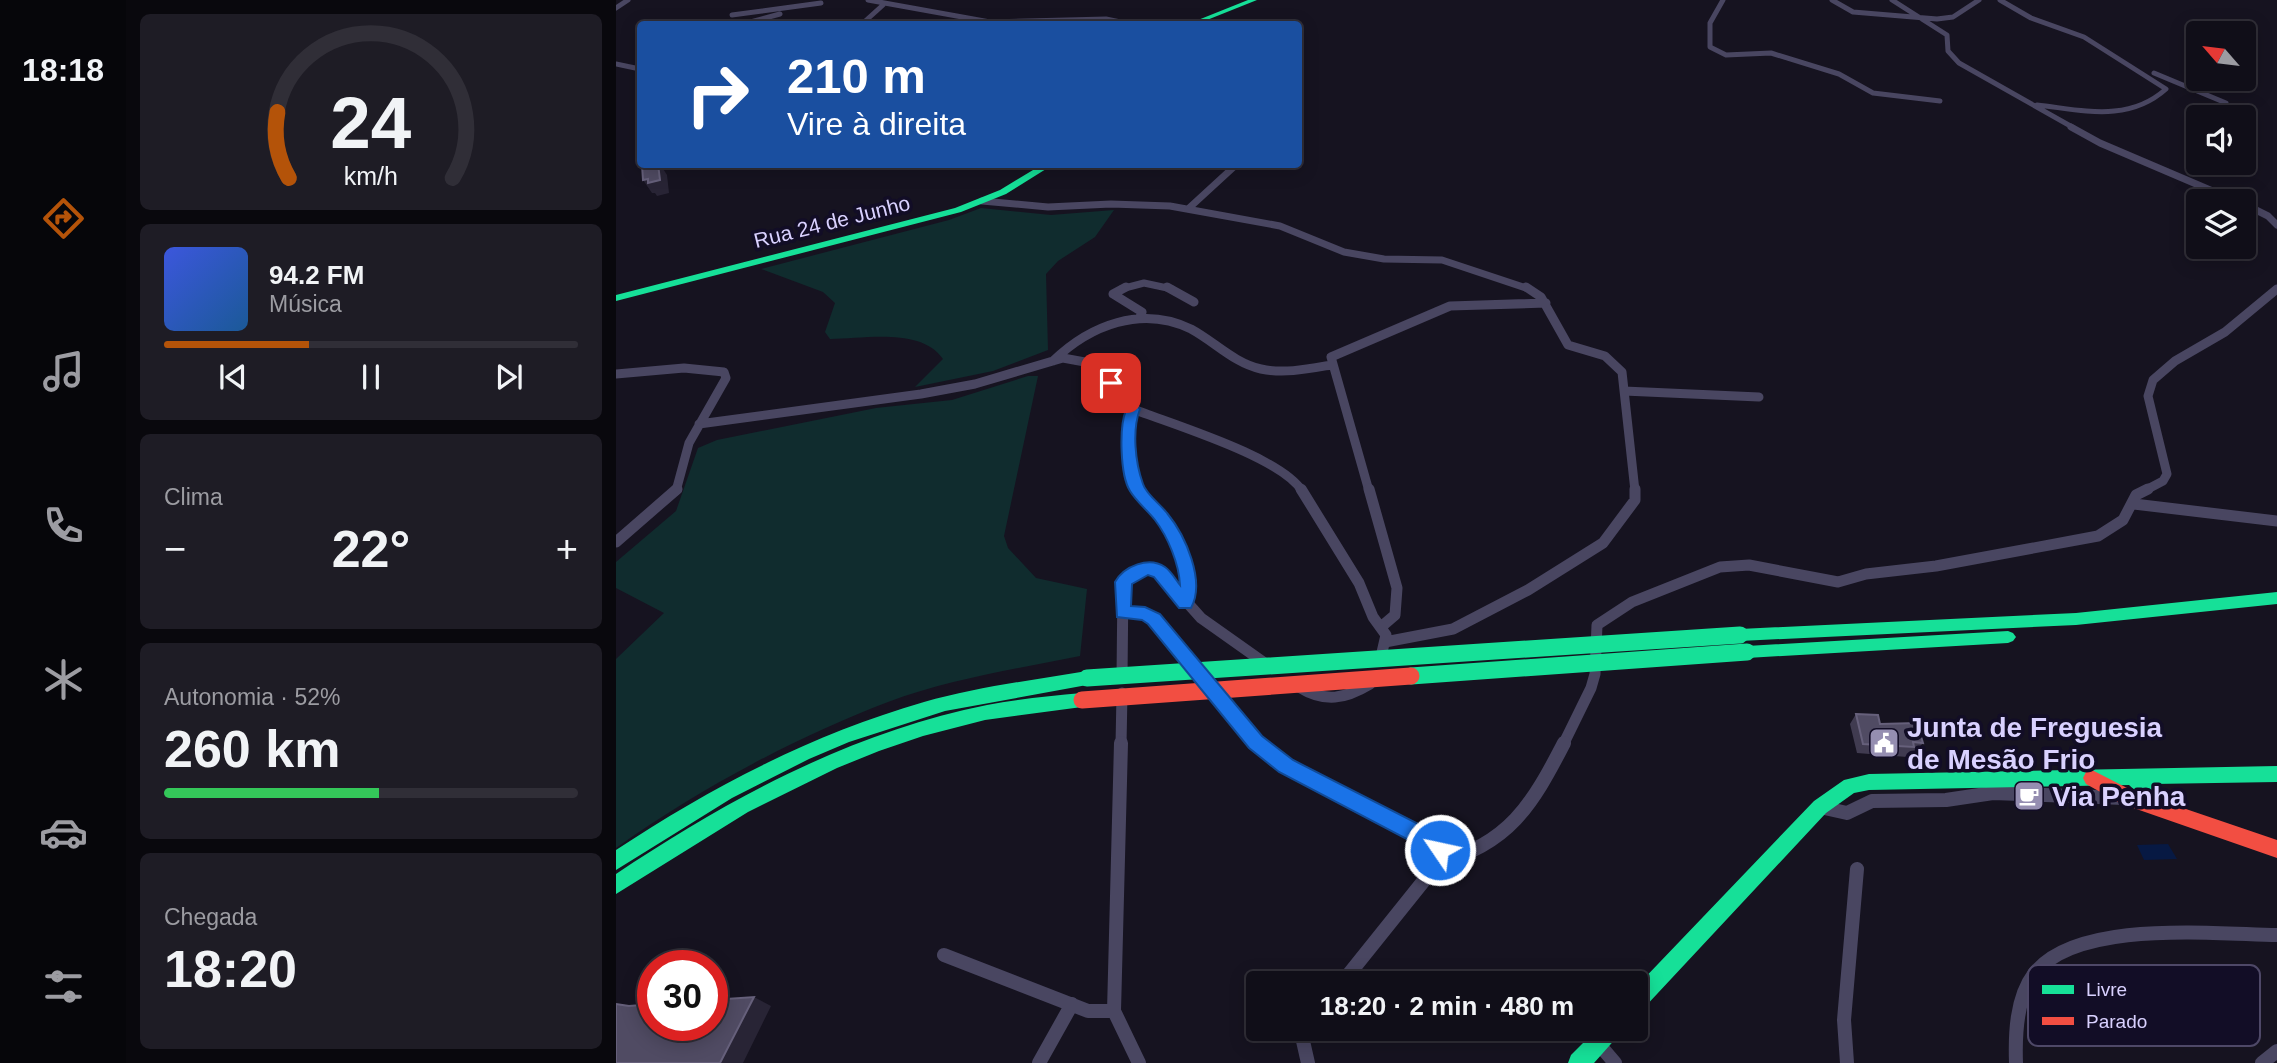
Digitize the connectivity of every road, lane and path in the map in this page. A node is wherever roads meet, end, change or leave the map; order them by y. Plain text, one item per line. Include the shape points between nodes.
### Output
1 (628, 0) edge
2 (830, 0) edge
3 (869, 0) edge
4 (1254, 0) edge
5 (1723, 0) edge
6 (1832, 0) edge
7 (1892, 0) edge
8 (1979, 0) edge
9 (2000, 0) edge
10 (821, 3) junction
11 (883, 5) junction
12 (616, 8) edge
13 (732, 15) dead end
14 (1918, 17) junction
15 (754, 21) edge
16 (865, 21) edge
17 (984, 21) edge
18 (1029, 21) edge
19 (1116, 21) edge
20 (1200, 21) edge
21 (637, 59) edge
22 (617, 63) edge
23 (2131, 65) junction
24 (637, 68) edge
25 (1940, 101) dead end
26 (2226, 103) dead end
27 (2031, 104) junction
28 (1044, 168) edge
29 (1233, 168) edge
30 (2208, 189) edge
31 (982, 201) junction
32 (1188, 209) junction
33 (2256, 210) edge
34 (2277, 226) edge
35 (2277, 289) edge
36 (616, 298) edge
37 (1194, 302) dead end
38 (1546, 303) junction
39 (1140, 317) junction
40 (1053, 361) junction
41 (1331, 365) junction
42 (616, 374) edge
43 (1624, 391) junction
44 (1759, 397) dead end
45 (1133, 409) junction
46 (699, 424) junction
47 (2134, 504) junction
48 (2277, 521) edge
49 (616, 542) edge
50 (2277, 598) edge
51 (1185, 603) junction
52 (2277, 605) edge
53 (1123, 612) junction
54 (1381, 627) junction
55 (1385, 642) junction
56 (2277, 774) edge
57 (2155, 775) junction
58 (2088, 776) junction
59 (2131, 776) junction
60 (2128, 798) junction
61 (2153, 799) junction
62 (1820, 807) junction
63 (2182, 814) junction
64 (2277, 849) edge
65 (616, 861) edge
66 (1438, 863) junction
67 (1857, 869) dead end
68 (616, 885) edge
69 (2277, 935) edge
70 (944, 955) dead end
71 (2044, 965) edge
72 (1351, 971) edge
73 (2028, 988) edge
74 (1648, 989) edge
75 (1072, 1004) junction
76 (1114, 1011) junction
77 (1303, 1041) edge
78 (1598, 1043) joint
79 (2277, 1051) edge
80 (1039, 1063) edge
81 (1139, 1063) edge
82 (1308, 1063) edge
83 (1578, 1063) edge
84 (1615, 1063) edge
85 (1847, 1063) edge
86 (2015, 1063) edge
87 (2262, 1063) edge

1 - 12 street
2 - 10 street
3 - 11 street
4 - 20 main road
5 - 25 street via 1710,23 1710,47 1717,52 1738,56 1771,53 1839,74 1873,93
6 - 14 street via 1853,12
7 - 14 street
8 - 14 street via 1953,17
9 - 23 street via 2031,18 2084,37
10 - 13 street
10 - 15 street
11 - 16 street
11 - 17 street
14 - 27 street via 1947,35 1948,51 1959,63
18 - 19 street
21 - 22 street
22 - 24 street
23 - 26 street
23 - 27 street via 2162,85 2164,92 2135,107 2100,113
27 - 30 street via 2100,143
28 - 31 main road, Rua 24 de Junho
29 - 32 street
31 - 32 street
31 - 36 main road, Rua 24 de Junho via 932,218
32 - 38 street via 1280,226 1344,252 1384,259 1442,260 1523,285
33 - 34 street
35 - 47 street via 2225,332 2175,361 2153,380 2148,396 2167,474 2163,481 2136,495
37 - 39 street via 1183,291 1163,284 1126,287 1113,293 1142,312
38 - 41 street via 1450,306 1340,351 1331,357
38 - 43 street via 1568,345 1617,363
39 - 40 street via 1094,330
39 - 41 street via 1166,319 1188,328 1243,364 1263,370
40 - 45 street via 1076,359 1101,365
40 - 46 street via 975,384 920,394
41 - 54 street via 1397,588 1395,615
42 - 46 street via 684,368 724,372 723,386
43 - 44 street
43 - 55 street via 1635,500 1603,543 1453,629
45 - 51 street via 1129,420 1131,470 1136,488 1163,519 1188,569
45 - 54 street via 1267,462 1294,478
46 - 49 street via 683,460 677,490
47 - 48 street
47 - 66 street via 2120,525 2098,536 1838,582 1749,565 1720,567 1632,601 1597,625 1591,688 1524,809 1503,834 1463,857
50 - 65 main road, bridge via 2073,621 1740,635 1087,678 901,717 761,776
51 - 53 street via 1160,572 1148,569 1135,572 1124,582
51 - 55 street via 1316,699 1350,697 1376,680
52 - 68 main road, bridge via 2137,628 1747,652 1018,708 942,723 760,795
53 - 66 street via 1154,619 1256,742 1286,766 1431,841 1440,850
53 - 76 street
54 - 55 street
56 - 57 main road
57 - 59 main road
57 - 61 main road
58 - 59 main road
58 - 60 main road
58 - 62 main road via 1869,782 1850,786
59 - 61 main road
60 - 61 street
60 - 62 street via 2020,794 1872,801 1847,813
60 - 63 main road
61 - 63 main road
62 - 74 main road
63 - 64 main road
66 - 72 street
67 - 85 street via 1844,1020
69 - 71 street via 2095,940 2061,951
70 - 75 street
73 - 86 street via 2015,1031
75 - 76 street via 1088,1011
75 - 80 street
76 - 81 street
77 - 82 street
78 - 83 main road
78 - 84 street
79 - 87 street

